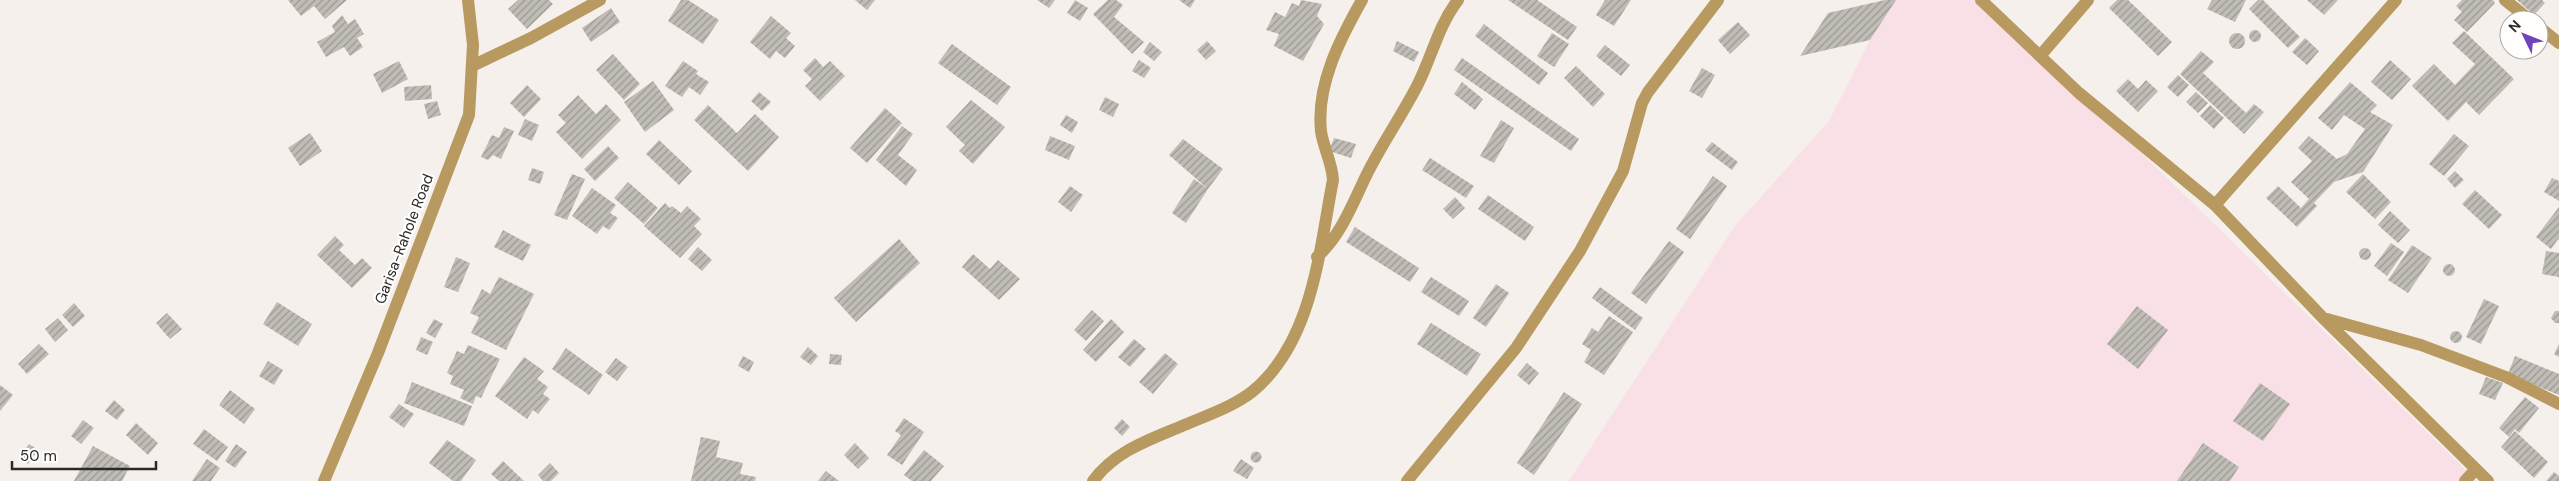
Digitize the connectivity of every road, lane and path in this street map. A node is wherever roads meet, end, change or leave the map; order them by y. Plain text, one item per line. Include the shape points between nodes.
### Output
1 (468, 0) edge
2 (600, 0) edge
3 (1362, 0) edge
4 (1458, 0) edge
5 (1718, 0) edge
6 (1981, 0) edge
7 (2088, 0) edge
8 (2396, 0) edge
9 (2505, 0) edge
10 (2518, 10) edge
11 (2549, 35) edge
12 (2559, 43) edge
13 (2040, 56) junction
14 (472, 66) junction
15 (2215, 205) junction
16 (1317, 257) junction
17 (2324, 319) junction
18 (2559, 404) edge
19 (2476, 469) junction
20 (324, 481) edge
21 (1093, 481) edge
22 (1408, 481) edge
23 (2465, 481) edge
24 (2488, 481) edge

1 - 14 street, Garisa-Rahole Road
2 - 14 street
3 - 16 street via 1344,32 1325,84 1320,109 1321,134 1330,157 1333,180
4 - 16 street via 1446,16 1418,85 1367,174 1332,244
5 - 22 street via 1648,92 1623,171 1576,258 1516,348
6 - 13 street
7 - 13 street
8 - 15 street
9 - 10 street
11 - 12 street
13 - 15 street via 2080,94
14 - 20 street, Garisa-Rahole Road via 469,115 378,352
15 - 17 street
16 - 21 street via 1303,318 1276,369 1252,392 1221,409 1123,452
17 - 18 street via 2421,345 2506,377
17 - 19 street
19 - 23 street
19 - 24 street

